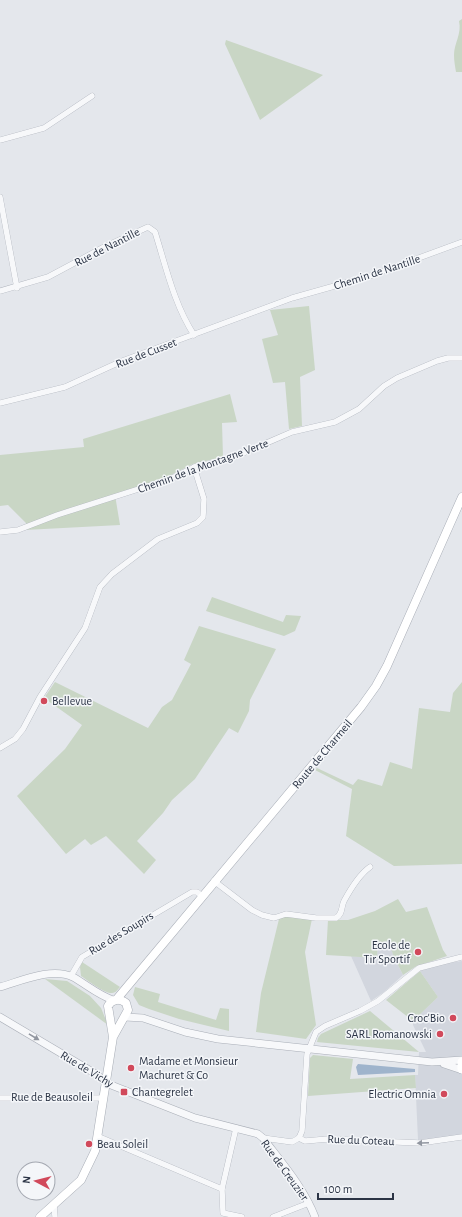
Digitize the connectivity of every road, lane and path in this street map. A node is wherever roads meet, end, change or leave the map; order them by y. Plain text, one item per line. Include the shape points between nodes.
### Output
1 (92, 96) dead end
2 (0, 140) edge
3 (0, 197) edge
4 (462, 242) edge
5 (17, 288) junction
6 (0, 291) edge
7 (292, 298) joint
8 (194, 335) junction
9 (462, 358) edge
10 (0, 404) edge
11 (194, 467) junction
12 (462, 496) edge
13 (0, 532) edge
14 (0, 748) edge
15 (370, 867) dead end
16 (214, 881) junction
17 (202, 896) junction
18 (462, 957) edge
19 (71, 976) junction
20 (132, 979) junction
21 (0, 987) edge
22 (96, 993) junction
23 (115, 1000) junction
24 (127, 1005) junction
25 (109, 1013) junction
26 (0, 1017) edge
27 (124, 1018) junction
28 (143, 1018) junction
29 (113, 1038) junction
30 (309, 1048) junction
31 (430, 1061) junction
32 (462, 1061) edge
33 (462, 1070) edge
34 (106, 1083) junction
35 (0, 1098) edge
36 (104, 1098) junction
37 (224, 1125) joint
38 (236, 1128) junction
39 (97, 1136) junction
40 (462, 1137) edge
41 (263, 1138) junction
42 (299, 1138) junction
43 (222, 1189) junction
44 (309, 1203) junction
45 (54, 1205) junction
46 (222, 1215) edge
47 (40, 1217) edge
48 (55, 1217) edge
49 (242, 1217) edge
50 (273, 1217) edge
51 (315, 1217) edge

1 - 2 street via 44,128
3 - 5 street
4 - 7 street, Chemin de Nantille via 370,276
5 - 6 street, Rue de Nantille
5 - 8 street, Rue de Nantille via 48,277 148,227 156,232 176,300 184,320
7 - 8 street, Rue de Cusset
8 - 10 street, Rue de Cusset via 122,361 65,387
9 - 11 street, Chemin de la Montagne Verte via 437,361 397,378 384,386 359,409 335,422 292,432 234,457
11 - 13 street, Chemin de la Montagne Verte via 170,480 57,515 18,530
11 - 14 street via 204,499 203,517 197,523 158,539 100,586 85,628 40,697 23,730 15,739
12 - 16 main road, Route de Charmeil via 393,654 376,686
15 - 16 street via 365,870 346,898 341,913 336,918 286,914 274,918 266,916 252,910
16 - 17 main road, Route de Charmeil
17 - 19 street, Rue des Soupirs via 198,892 192,892 82,957
17 - 20 main road, Route de Charmeil
18 - 30 street via 414,971 378,1001 321,1028 313,1037
19 - 21 street via 46,974
19 - 22 street
20 - 23 main road, Route de Charmeil
20 - 24 main road, Route de Charmeil
22 - 23 street
22 - 25 street
23 - 24 main road
23 - 25 main road, Route de Charmeil
24 - 27 main road, Route de Charmeil
24 - 28 street
25 - 27 main road via 118,1020
25 - 29 main road
26 -> 34 street, Rue de Vichy via 96,1074
27 - 28 street
27 - 29 main road
28 - 30 street via 185,1032 218,1039
29 - 34 main road
30 - 31 street
30 - 42 street via 302,1131
31 - 32 street
31 - 33 street
32 - 33 main road
34 - 36 main road
34 - 37 street, Rue de Vichy via 195,1118
35 - 36 street, Rue de Beausoleil
36 - 39 main road
37 - 38 street, Rue de Creuzier
38 - 41 street, Rue de Creuzier via 258,1134
38 - 43 street
39 - 43 street
39 - 45 main road via 95,1151 80,1180
40 -> 42 street, Rue du Coteau via 420,1143 328,1139 305,1141
41 - 42 street via 292,1142
41 - 44 street, Rue de Creuzier
43 - 46 street
44 - 50 street
44 - 51 street, Rue de Creuzier
45 - 47 main road
45 - 48 street
46 - 49 street

